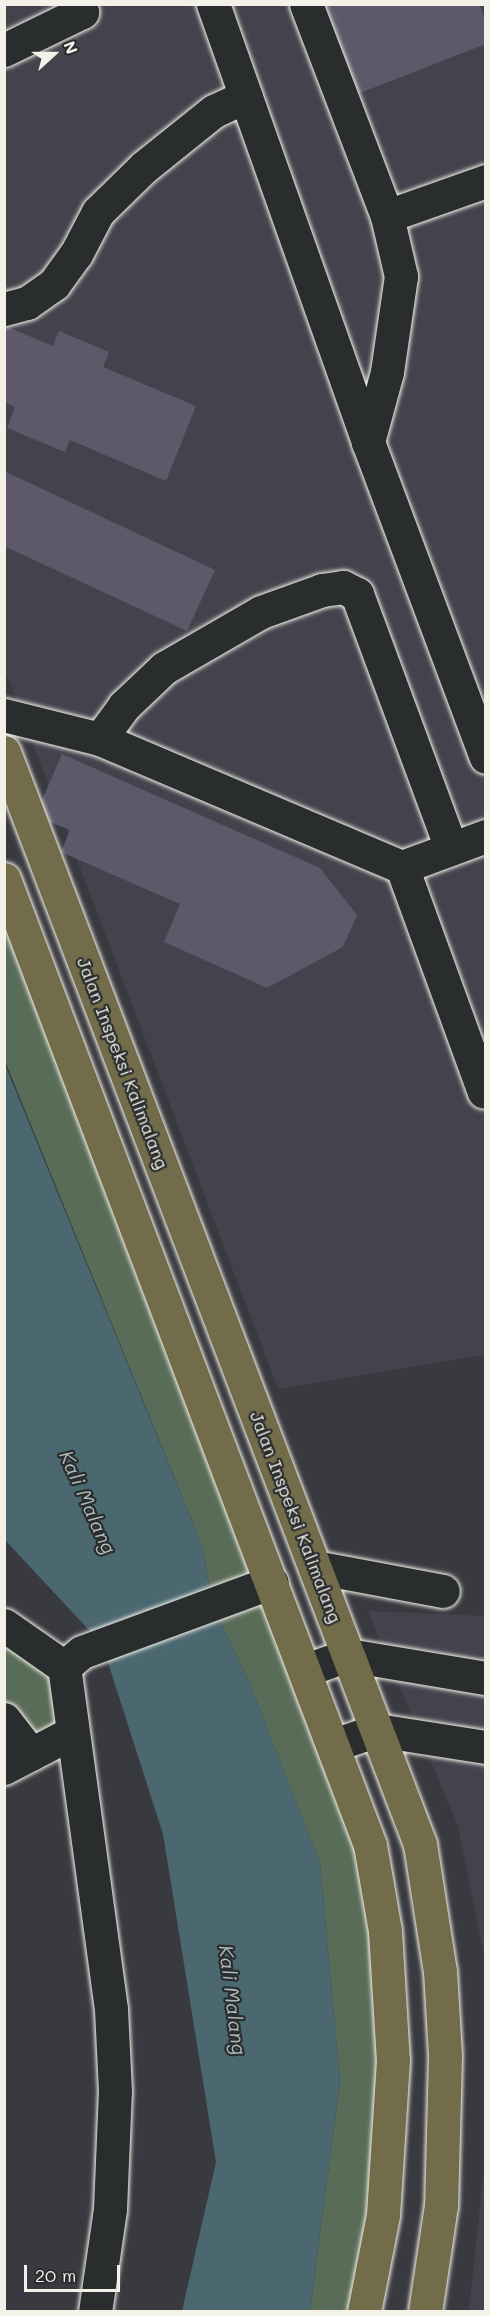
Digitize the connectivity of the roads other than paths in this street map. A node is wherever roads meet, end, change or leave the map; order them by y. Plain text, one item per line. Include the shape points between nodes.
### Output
1 (213, 4) edge
2 (306, 4) edge
3 (86, 7) edge
4 (4, 50) edge
5 (246, 96) junction
6 (486, 181) edge
7 (387, 216) junction
8 (4, 309) edge
9 (368, 442) junction
10 (4, 715) edge
11 (100, 739) junction
12 (4, 752) edge
13 (486, 757) edge
14 (486, 836) edge
15 (451, 849) junction
16 (402, 867) junction
17 (4, 879) edge
18 (484, 1092) edge
19 (315, 1567) junction
20 (272, 1582) junction
21 (443, 1591) dead end
22 (4, 1625) edge
23 (348, 1655) junction
24 (64, 1667) junction
25 (306, 1670) junction
26 (486, 1678) edge
27 (4, 1719) edge
28 (377, 1730) junction
29 (71, 1733) junction
30 (334, 1745) junction
31 (486, 1747) edge
32 (18, 1761) edge
33 (404, 1800) junction
34 (361, 1820) junction
35 (95, 2312) edge
36 (364, 2312) edge
37 (425, 2312) edge

1 - 5 street
2 - 7 street
3 - 4 street
5 - 8 street via 214,111 144,167 99,212 54,284 27,303
5 - 9 street
6 - 7 street
7 - 9 street via 401,276 387,372
9 - 13 street
10 - 11 street
11 - 15 street via 124,706 164,668 261,612 322,590 343,587 357,594
11 - 16 street
12 - 19 main road, Jalan Inspeksi Kalimalang
14 - 15 street
15 - 16 street
16 - 18 street
17 - 20 main road
19 - 21 street
19 - 23 main road, Jalan Inspeksi Kalimalang
20 - 24 street via 91,1648
20 - 25 main road
22 - 24 street
23 - 25 street
23 - 26 street
23 - 28 main road, Jalan Inspeksi Kalimalang
24 - 29 street
25 - 30 main road
27 - 32 street
28 - 30 street
28 - 31 street
28 - 33 main road, Jalan Inspeksi Kalimalang
29 - 32 street
29 - 35 street via 111,2009 115,2091 110,2209
30 - 34 main road
33 - 34 main road via 382,1795 372,1799
33 - 37 main road, Jalan Inspeksi Kalimalang via 420,1844 430,1895 445,2056 441,2205
34 - 36 main road via 379,1878 393,2060 383,2215

